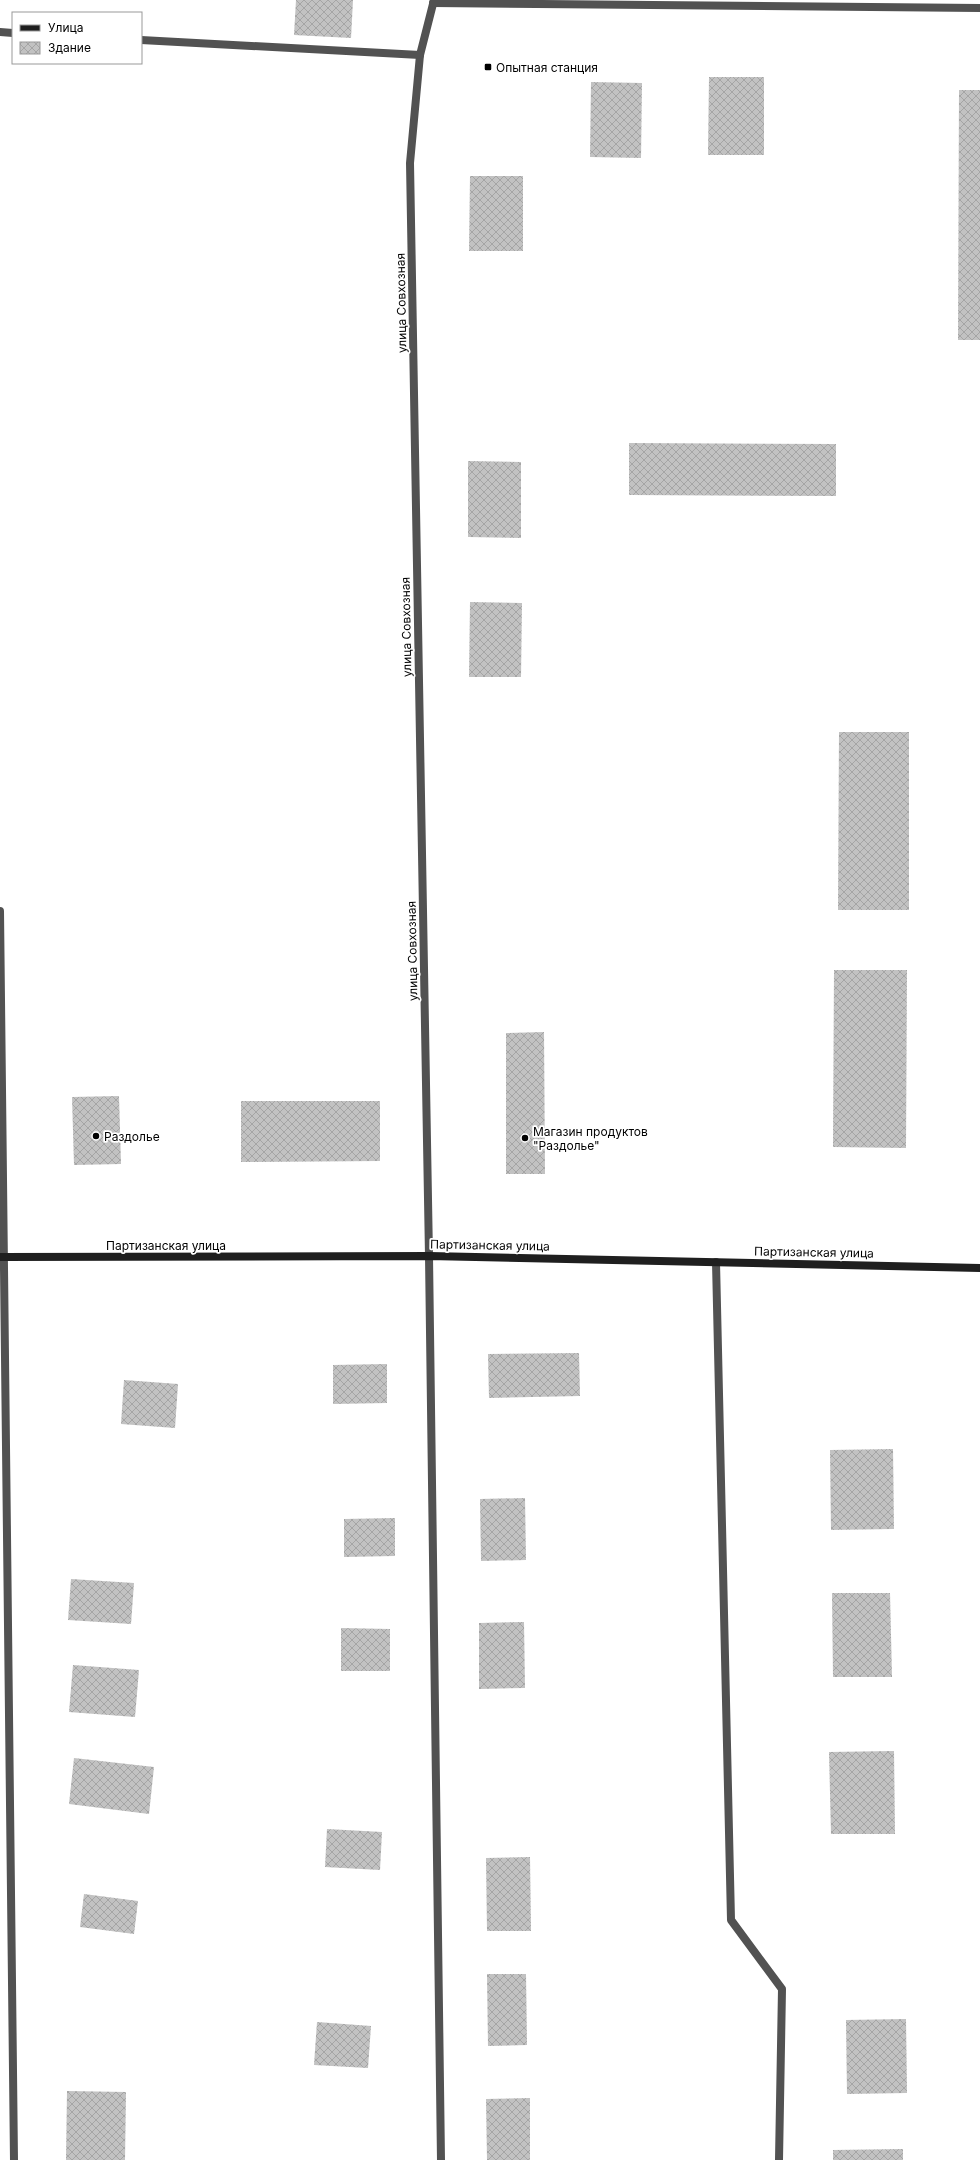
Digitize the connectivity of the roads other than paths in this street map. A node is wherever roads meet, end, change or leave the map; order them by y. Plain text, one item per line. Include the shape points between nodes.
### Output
1 (434, 2) edge
2 (980, 8) edge
3 (0, 32) edge
4 (12, 32) edge
5 (142, 40) edge
6 (420, 55) junction
7 (0, 911) edge
8 (429, 1256) junction
9 (1, 1257) edge
10 (716, 1262) junction
11 (980, 1268) edge
12 (14, 2160) edge
13 (441, 2160) edge
14 (779, 2160) edge

1 - 2 street
1 - 6 street, улица Совхозная
3 - 4 street
5 - 6 street
6 - 8 street, улица Совхозная via 410,163
7 - 9 street
8 - 9 street, Партизанская улица
8 - 10 street, Партизанская улица
8 - 13 street, улица Совхозная
9 - 12 street
10 - 11 street, Партизанская улица
10 - 14 street via 730,1920 782,1989

